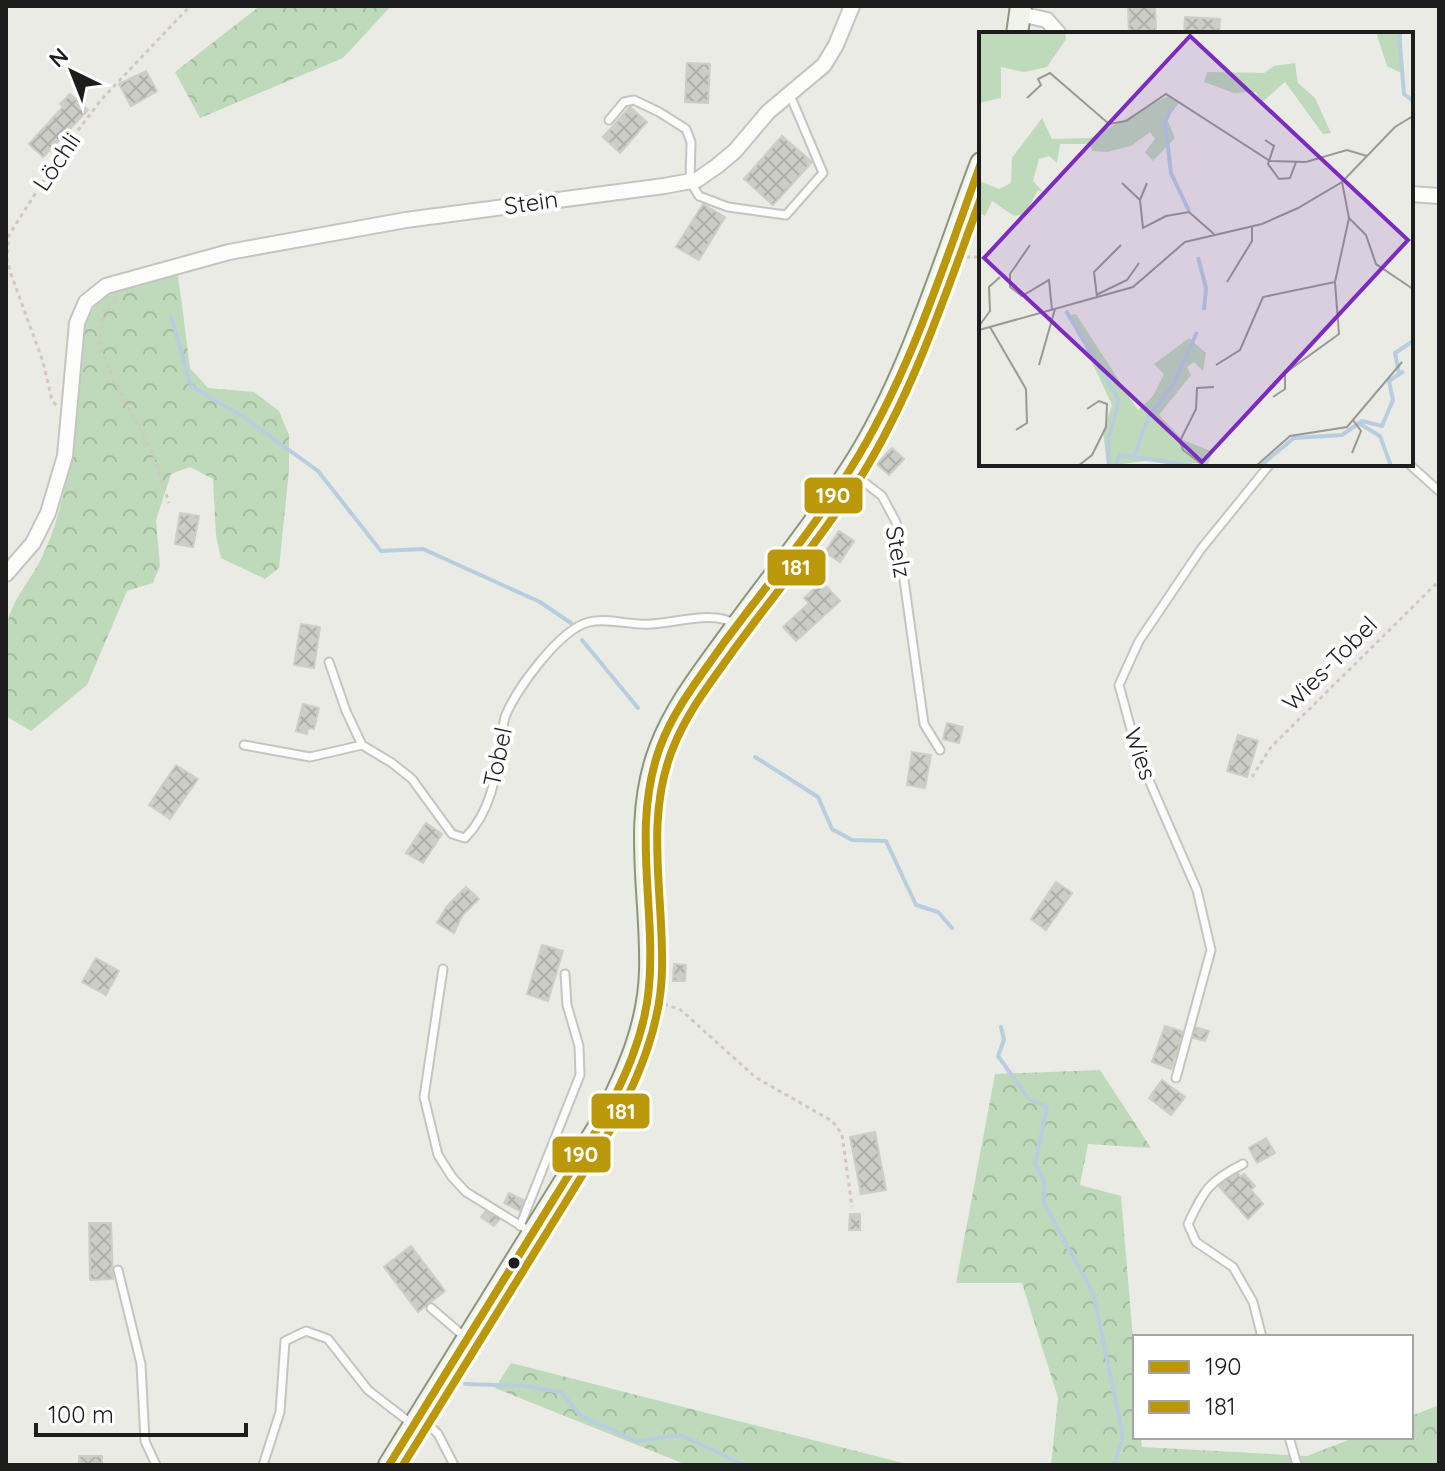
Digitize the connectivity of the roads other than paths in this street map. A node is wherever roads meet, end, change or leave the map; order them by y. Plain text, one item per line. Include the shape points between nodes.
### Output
1 (852, 6) edge
2 (1019, 18) edge
3 (1057, 32) edge
4 (790, 94) junction
5 (609, 120) dead end
6 (979, 168) edge
7 (690, 181) junction
8 (1413, 194) edge
9 (1439, 196) edge
10 (1268, 466) edge
11 (1411, 466) edge
12 (850, 471) junction
13 (1439, 491) edge
14 (6, 574) edge
15 (737, 625) junction
16 (329, 662) dead end
17 (244, 745) dead end
18 (362, 745) junction
19 (940, 750) dead end
20 (443, 969) dead end
21 (565, 974) dead end
22 (1176, 1078) dead end
23 (1243, 1164) dead end
24 (526, 1230) junction
25 (118, 1270) dead end
26 (431, 1308) dead end
27 (1261, 1335) edge
28 (467, 1340) junction
29 (417, 1421) junction
30 (1290, 1439) edge
31 (156, 1465) edge
32 (263, 1465) edge
33 (389, 1465) edge
34 (454, 1465) edge
35 (1297, 1465) edge

1 - 4 street, Stein via 824,65
2 - 3 street via 1047,20
4 - 7 street, Stein via 735,151
4 - 7 lane via 823,173 786,215 728,207 699,196
5 - 7 lane via 624,102 634,100 686,129
6 - 12 main road via 898,382
7 - 14 street, Stein via 406,220 229,252 106,286 86,302 77,323 65,456 48,513 33,543
8 - 9 street
10 - 22 lane, Wies via 1201,549 1139,641 1119,685 1138,755 1197,890 1211,950
11 - 13 lane
12 - 15 main road
12 - 19 lane, Stelz via 882,496 896,522 924,724
15 - 18 lane, Tobel via 716,617 648,625 592,621 576,627 522,687 505,718 486,808 465,838 452,834 412,779
15 - 24 main road via 677,712 653,766 643,845 650,972 640,1037 604,1118
16 - 18 lane
17 - 18 lane via 310,757
20 - 24 lane via 424,1097 438,1155 466,1192
21 - 24 lane via 580,1075
23 - 27 lane via 1220,1175 1202,1194 1188,1224 1196,1242 1233,1267 1253,1302
24 - 28 main road
25 - 31 lane via 141,1364 145,1441
26 - 28 lane
28 - 29 main road
29 - 32 lane via 368,1390 328,1339 306,1331 285,1341 280,1412
29 - 33 main road
29 - 34 lane via 438,1434
30 - 35 lane

